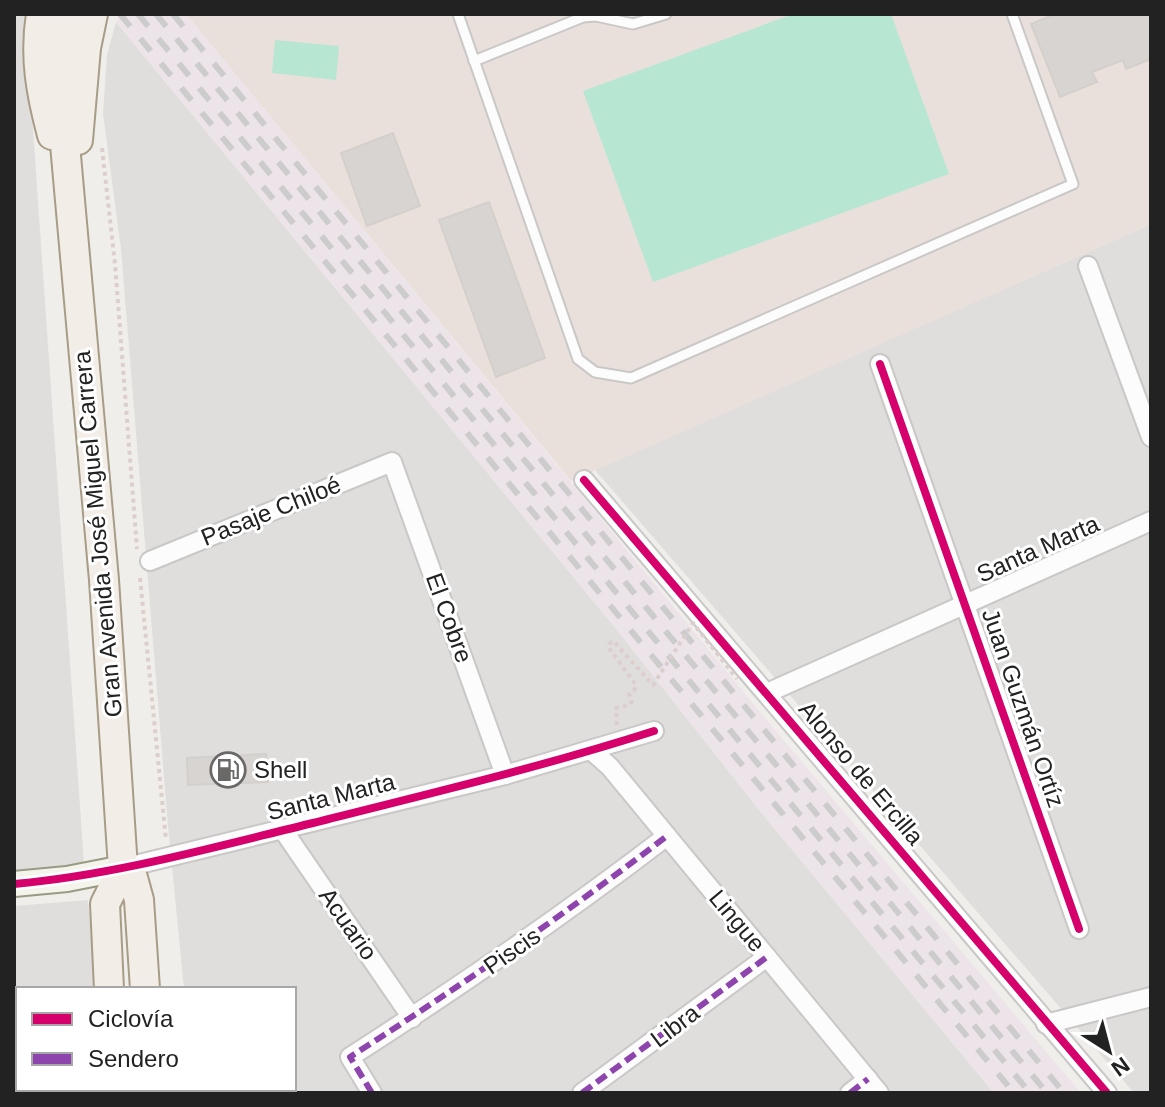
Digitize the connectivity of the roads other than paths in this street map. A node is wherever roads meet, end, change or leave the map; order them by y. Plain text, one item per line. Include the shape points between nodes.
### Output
1 (41, 14) edge
2 (66, 14) edge
3 (93, 14) edge
4 (458, 14) edge
5 (666, 14) edge
6 (1012, 14) edge
7 (474, 61) junction
8 (70, 200) junction
9 (1088, 266) dead end
10 (880, 364) dead end
11 (1151, 437) edge
12 (392, 462) joint
13 (584, 480) dead end
14 (1151, 521) edge
15 (142, 558) road end
16 (965, 604) junction
17 (767, 693) junction
18 (654, 731) dead end
19 (592, 751) junction
20 (505, 775) junction
21 (283, 830) junction
22 (667, 836) junction
23 (123, 868) junction
24 (14, 884) edge
25 (1079, 929) dead end
26 (767, 957) junction
27 (109, 987) edge
28 (145, 987) edge
29 (1151, 997) edge
30 (412, 1018) junction
31 (1046, 1024) junction
32 (874, 1086) edge
33 (372, 1093) edge
34 (582, 1093) edge
35 (850, 1093) edge
36 (1107, 1093) edge

1 - 8 main road, Gran Avenida José Miguel Carrera via 39,81
2 - 8 main road, Gran Avenida José Miguel Carrera via 61,76
3 - 8 main road, Gran Avenida José Miguel Carrera
4 - 7 lane
5 - 7 lane via 633,24 583,17
6 - 7 lane via 1073,184 631,378 595,372 578,359
8 - 23 main road, Gran Avenida José Miguel Carrera
9 - 11 street
10 - 16 street, Juan Guzmán Ortíz
12 - 15 street, Pasaje Chiloé
12 - 20 street, El Cobre
13 - 17 street, Alonso de Ercilla
14 - 16 street, Santa Marta
16 - 17 street, Santa Marta
16 - 25 street, Juan Guzmán Ortíz
17 - 31 street, Alonso de Ercilla
18 - 19 street, Santa Marta
19 - 20 street, Santa Marta
19 - 22 street, Lingue
20 - 21 street, Santa Marta
21 - 23 street, Santa Marta
21 - 30 street, Acuario
22 - 26 street, Lingue
22 - 30 street, Piscis via 540,932
23 - 24 street, Santa Marta
23 - 27 main road via 105,904
23 - 28 main road, Gran Avenida José Miguel Carrera via 133,878 139,900
26 - 32 street, Lingue
26 - 34 street, Libra
29 - 31 street
30 - 33 street, Piscis via 350,1057
31 - 36 street, Alonso de Ercilla
32 - 35 street

